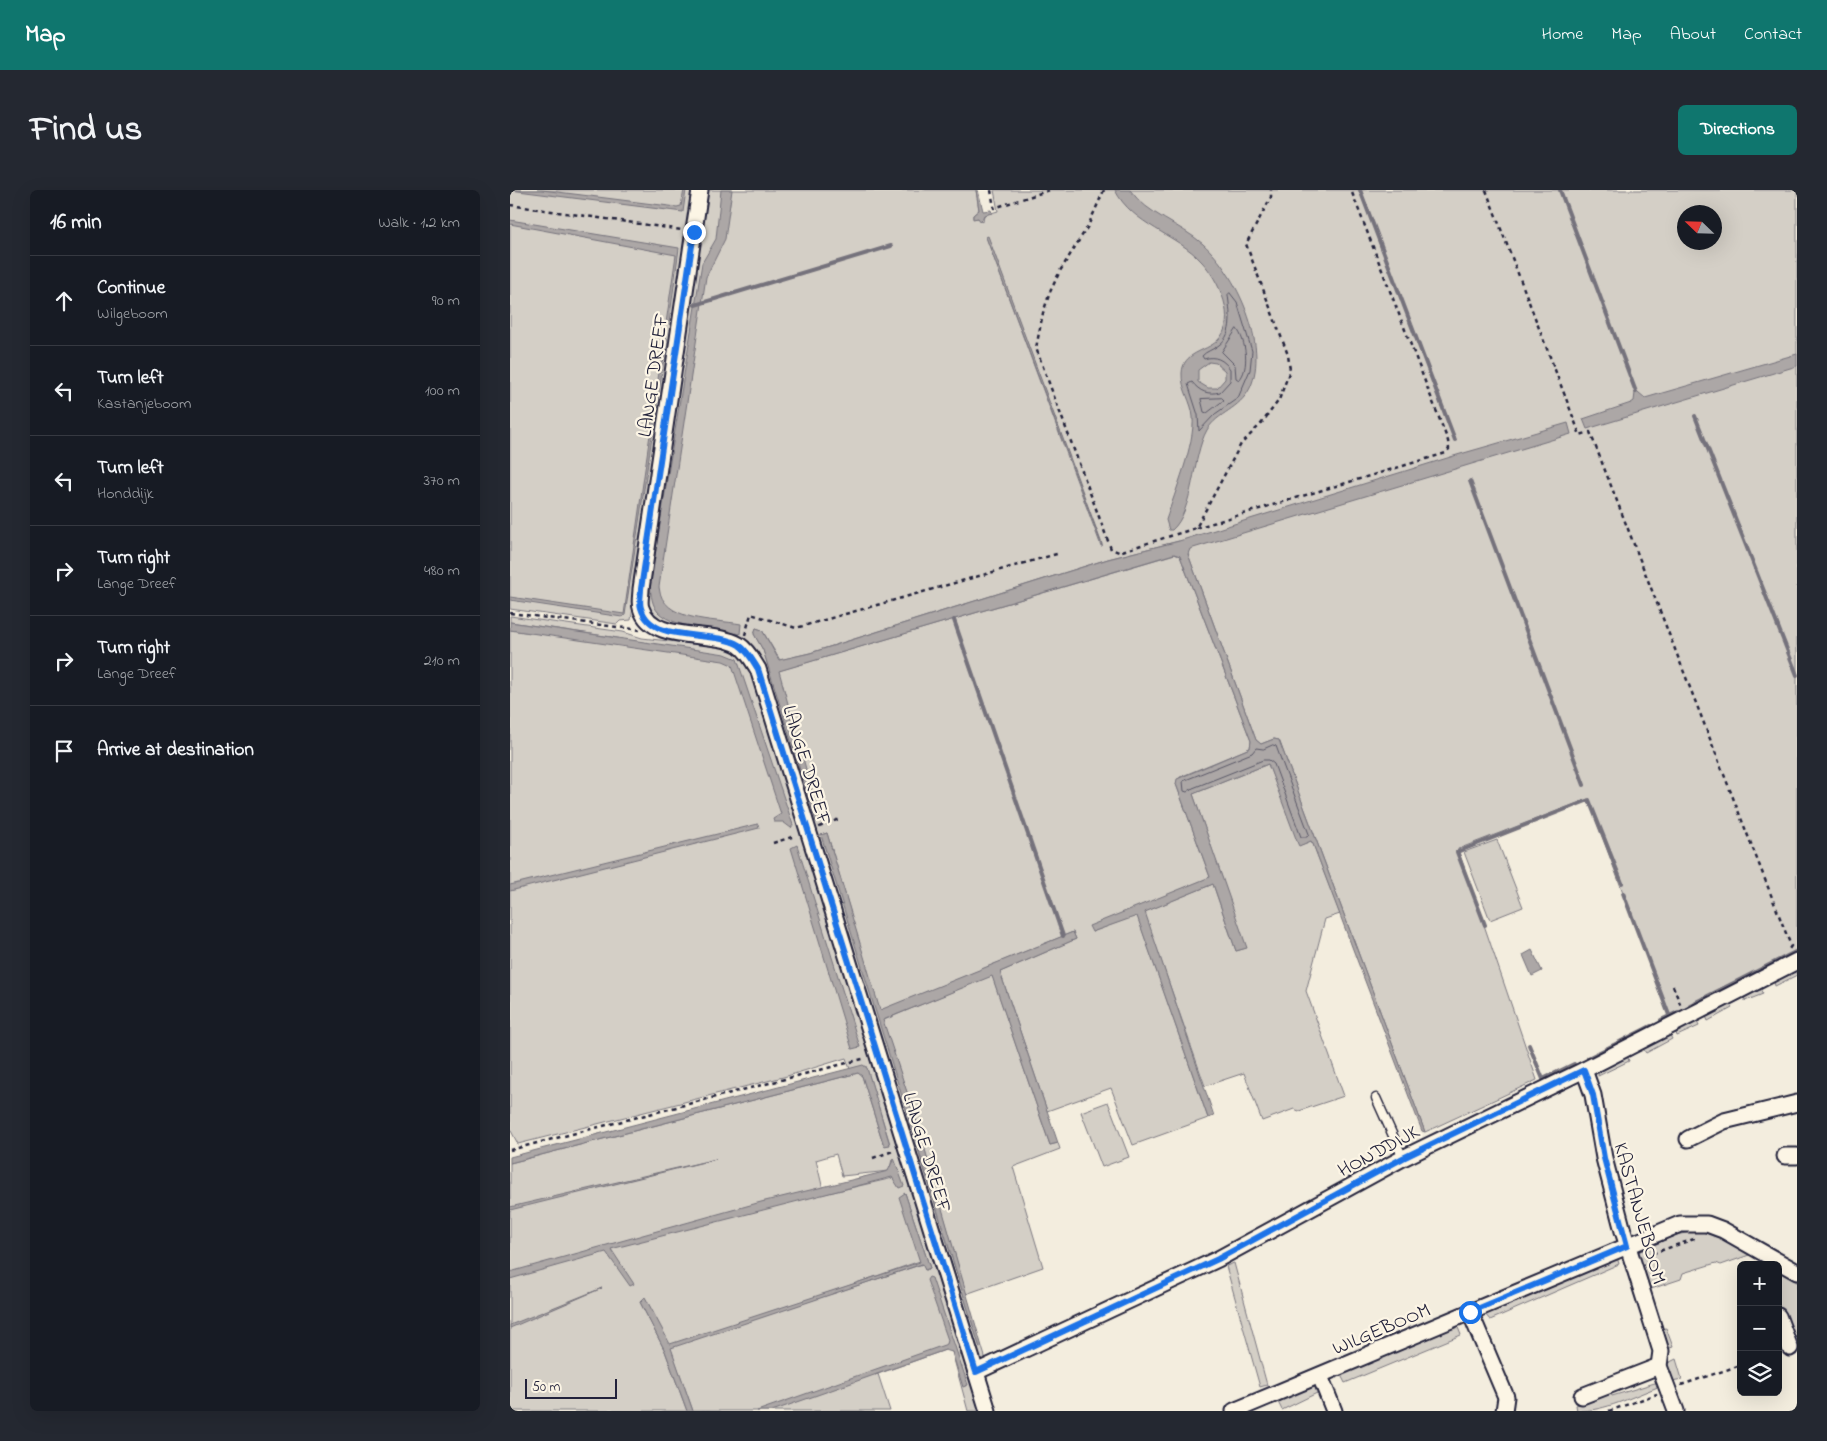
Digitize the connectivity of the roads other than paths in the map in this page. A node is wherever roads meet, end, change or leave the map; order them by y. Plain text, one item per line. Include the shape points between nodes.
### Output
1 (700, 190) edge
2 (1792, 956) edge
3 (1584, 1070) junction
4 (1376, 1098) dead end
5 (1797, 1103) edge
6 (1688, 1139) dead end
7 (1403, 1158) junction
8 (1627, 1246) junction
9 (1764, 1260) edge
10 (1797, 1272) edge
11 (1470, 1312) junction
12 (1782, 1327) edge
13 (1790, 1348) dead end
14 (1659, 1366) junction
15 (976, 1372) junction
16 (1320, 1376) junction
17 (1582, 1396) dead end
18 (988, 1411) edge
19 (1234, 1411) edge
20 (1334, 1411) edge
21 (1504, 1411) edge
22 (1676, 1411) edge

1 - 15 street, LANGE DREEF via 640,607 646,619 662,630 720,638 742,648 758,669
2 - 3 street, HONDDIJK via 1684,1009
3 - 7 street, HONDDIJK
3 - 8 street, KASTANJEBOOM via 1593,1095 1604,1158
4 - 7 lane
5 - 6 street via 1724,1121
7 - 15 street, HONDDIJK via 1218,1259
8 - 9 street, WILGEBOOM via 1680,1224 1707,1224 1721,1229
8 - 11 street, WILGEBOOM
8 - 14 street, KASTANJEBOOM via 1661,1351
9 - 10 street, WILGEBOOM
11 - 16 street, WILGEBOOM
11 - 21 street via 1506,1397
12 - 13 street
14 - 17 street
14 - 22 street, KASTANJEBOOM
15 - 18 street, LANGE DREEF
16 - 19 street, WILGEBOOM
16 - 20 street

